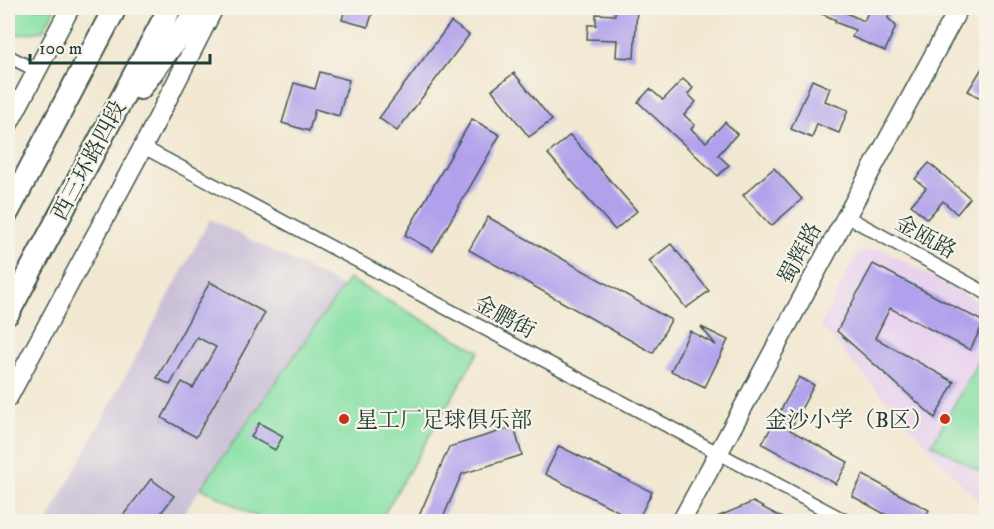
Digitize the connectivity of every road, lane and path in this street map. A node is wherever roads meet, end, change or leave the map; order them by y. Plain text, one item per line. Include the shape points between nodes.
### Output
1 (70, 8) edge
2 (103, 8) edge
3 (115, 8) edge
4 (170, 8) edge
5 (199, 8) edge
6 (214, 8) edge
7 (959, 8) edge
8 (8, 56) edge
9 (86, 63) junction
10 (36, 71) junction
11 (8, 125) edge
12 (143, 147) junction
13 (90, 157) junction
14 (8, 211) edge
15 (846, 216) junction
16 (987, 292) edge
17 (8, 313) edge
18 (8, 398) edge
19 (718, 453) junction
20 (681, 522) edge
21 (848, 522) edge

1 - 10 street
2 - 9 highway
3 - 9 highway
4 - 13 highway, 西三环路四段
5 - 13 highway
6 - 12 street
7 - 15 street, 蜀辉路
8 - 10 street
9 - 14 highway
10 - 11 street
12 - 18 street
12 - 19 street, 金鹏街
13 - 17 highway, 西三环路四段
15 - 16 street, 金瓯路
15 - 19 street, 蜀辉路
19 - 20 street, 蜀辉路
19 - 21 street, 金鹏街

